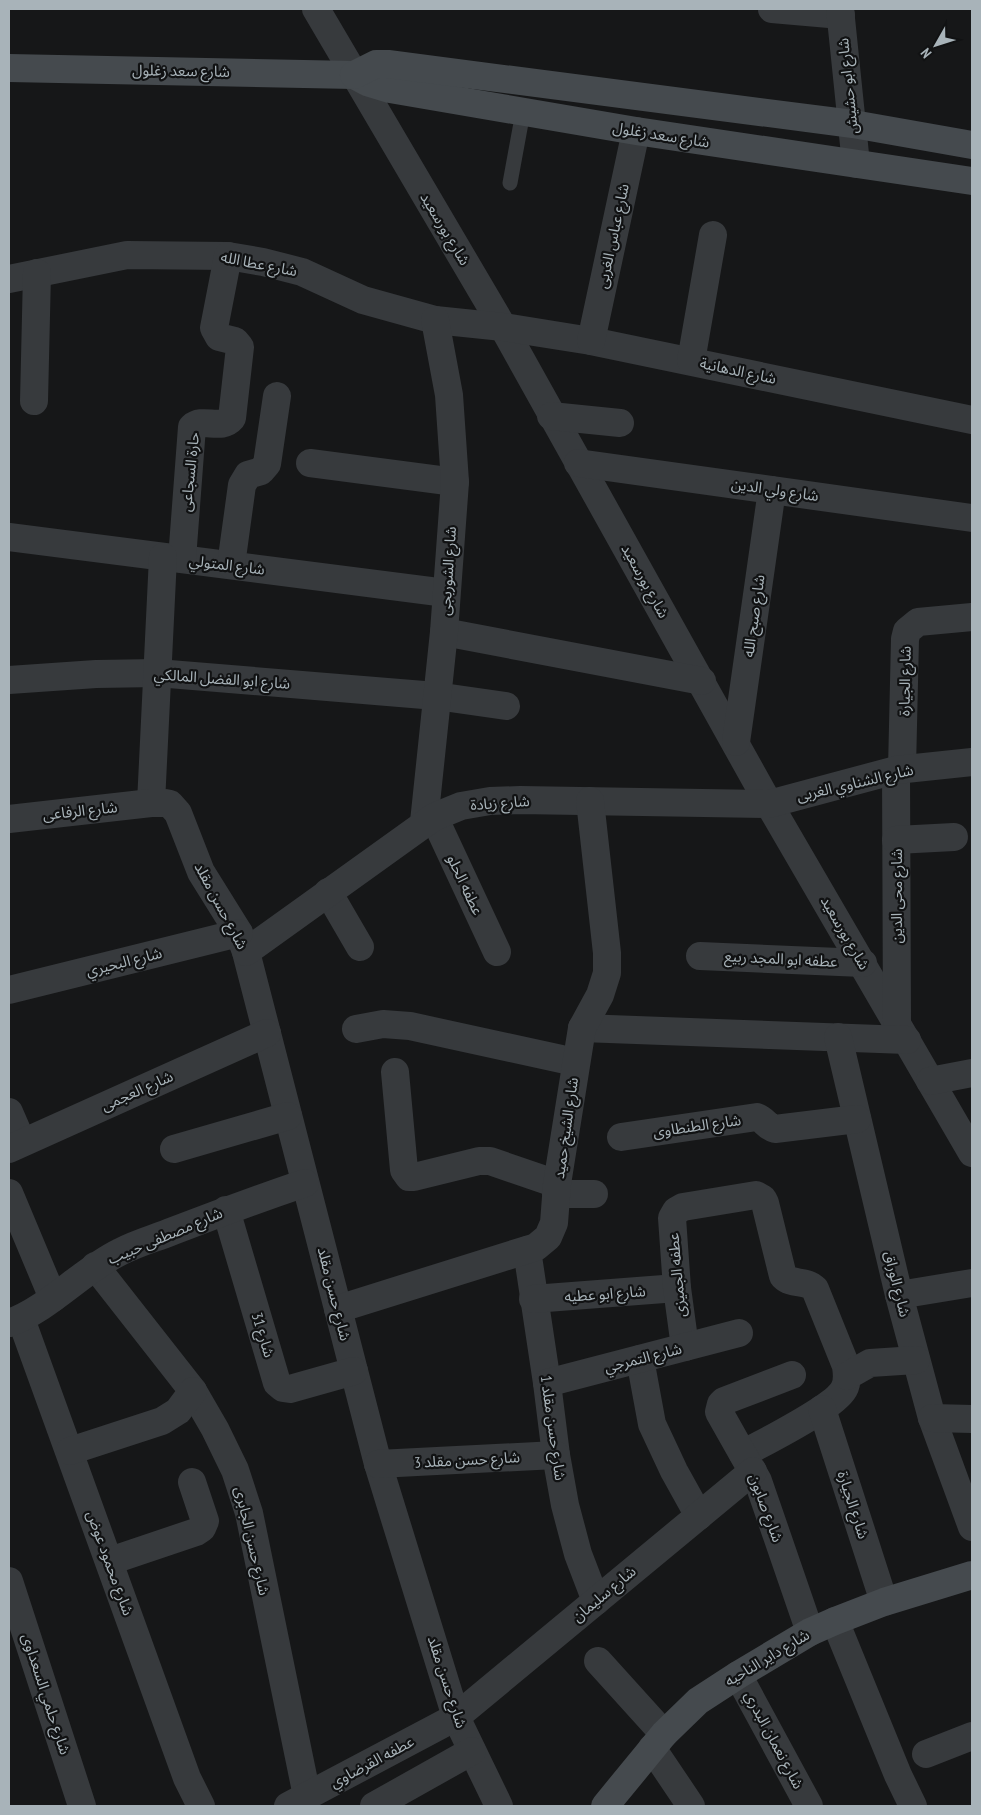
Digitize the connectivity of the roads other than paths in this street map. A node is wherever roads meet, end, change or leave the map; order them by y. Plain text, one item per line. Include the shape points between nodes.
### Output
1 (316, 9) edge
2 (772, 9) edge
3 (840, 12) edge
4 (9, 68) edge
5 (354, 75) junction
6 (523, 112) junction
7 (853, 124) junction
8 (636, 131) junction
9 (972, 145) edge
10 (856, 164) junction
11 (972, 181) edge
12 (510, 182) dead end
13 (712, 236) dead end
14 (228, 256) junction
15 (37, 273) junction
16 (9, 279) edge
17 (435, 320) junction
18 (503, 327) junction
19 (591, 341) junction
20 (691, 361) junction
21 (276, 396) dead end
22 (34, 401) dead end
23 (551, 416) junction
24 (972, 420) edge
25 (620, 422) dead end
26 (578, 463) junction
27 (310, 464) dead end
28 (455, 482) junction
29 (772, 490) junction
30 (972, 518) edge
31 (9, 537) edge
32 (172, 558) junction
33 (231, 566) junction
34 (446, 593) junction
35 (972, 617) edge
36 (444, 632) junction
37 (157, 673) junction
38 (9, 680) edge
39 (702, 681) junction
40 (436, 696) junction
41 (506, 706) dead end
42 (736, 742) junction
43 (972, 762) edge
44 (899, 769) junction
45 (590, 801) junction
46 (151, 803) junction
47 (769, 804) junction
48 (9, 819) edge
49 (429, 820) junction
50 (954, 837) dead end
51 (896, 840) junction
52 (328, 892) junction
53 (242, 943) junction
54 (360, 947) dead end
55 (497, 952) dead end
56 (700, 956) dead end
57 (862, 963) junction
58 (9, 990) edge
59 (582, 1028) junction
60 (356, 1030) dead end
61 (902, 1031) junction
62 (267, 1032) junction
63 (838, 1037) junction
64 (576, 1062) junction
65 (395, 1072) dead end
66 (972, 1073) edge
67 (930, 1081) junction
68 (9, 1112) edge
69 (288, 1116) junction
70 (857, 1119) junction
71 (621, 1137) dead end
72 (15, 1146) edge
73 (174, 1149) dead end
74 (972, 1153) edge
75 (305, 1183) junction
76 (557, 1189) junction
77 (9, 1194) edge
78 (594, 1194) dead end
79 (226, 1210) junction
80 (526, 1250) junction
81 (95, 1266) junction
82 (972, 1283) edge
83 (677, 1288) junction
84 (899, 1295) junction
85 (53, 1298) junction
86 (533, 1299) junction
87 (338, 1309) junction
88 (15, 1321) edge
89 (739, 1333) dead end
90 (684, 1347) junction
91 (640, 1359) junction
92 (916, 1360) junction
93 (354, 1371) junction
94 (792, 1375) dead end
95 (847, 1376) junction
96 (547, 1383) junction
97 (192, 1391) junction
98 (822, 1409) junction
99 (932, 1418) junction
100 (972, 1419) edge
101 (70, 1451) junction
102 (556, 1455) junction
103 (748, 1462) junction
104 (378, 1464) junction
105 (192, 1482) dead end
106 (699, 1516) junction
107 (972, 1527) edge
108 (110, 1562) junction
109 (9, 1581) edge
110 (971, 1581) edge
111 (596, 1601) junction
112 (884, 1602) junction
113 (835, 1621) junction
114 (810, 1632) junction
115 (598, 1661) dead end
116 (738, 1675) junction
117 (456, 1717) junction
118 (972, 1736) edge
119 (658, 1741) junction
120 (472, 1751) junction
121 (926, 1754) dead end
122 (298, 1801) edge
123 (82, 1806) edge
124 (201, 1806) edge
125 (374, 1806) edge
126 (498, 1806) edge
127 (604, 1806) edge
128 (691, 1806) edge
129 (809, 1806) edge
130 (913, 1806) edge

1 - 5 street, شارع بورسعيد
2 - 3 street
3 - 7 street, شارع ابو حشيش
4 - 5 street, شارع سعد زغلول
5 - 6 street, شارع سعد زغلول via 390,89
5 - 7 street, شارع سعد زغلول via 376,64 388,64
5 - 18 street, شارع بورسعيد
6 - 8 street, شارع سعد زغلول
6 - 12 lane
7 - 9 street, شارع سعد زغلول
7 - 10 street, شارع ابو حشيش
8 - 10 street, شارع سعد زغلول
8 - 19 street, شارع عباس الغربى
10 - 11 street, شارع سعد زغلول
13 - 20 street
14 - 15 street, شارع عطا الله via 127,255
14 - 17 street, شارع عطا الله via 302,272 363,300
14 - 32 street, حارة السجاعى via 214,328 219,337 235,341 240,347 232,418 223,425 197,424 192,428
15 - 16 street, شارع عطا الله
15 - 22 street
17 - 18 street, شارع عطا الله
17 - 28 street, شارع الشوربجى via 449,395
18 - 19 street, شارع الدهانية
18 - 23 street, شارع بورسعيد
19 - 20 street, شارع الدهانية
20 - 24 street, شارع الدهانية
21 - 33 street via 267,464 243,481
23 - 25 street
23 - 26 street, شارع بورسعيد
26 - 29 street, شارع ولي الدين
26 - 39 street, شارع بورسعيد
27 - 28 street
28 - 34 street, شارع الشوربجى
29 - 30 street, شارع ولي الدين
29 - 42 street, شارع صبح الله
31 - 32 street, شارع المتولي
32 - 33 street, شارع المتولي
32 - 37 street
33 - 34 street, شارع المتولي
34 - 36 street, شارع الشوربجى
35 - 44 street, شارع الجيارة via 918,622 907,631
36 - 39 street
36 - 40 street, شارع الشوربجى
37 - 38 street, شارع ابو الفضل المالكي
37 - 40 street, شارع ابو الفضل المالكي
37 - 46 street
39 - 42 street, شارع بورسعيد
40 - 41 street, شارع ابو الفضل المالكي
40 - 49 street, شارع الشوربجى
42 - 47 street, شارع بورسعيد
43 - 44 street, شارع الشناوي الغربى
44 - 47 street, شارع الشناوي الغربى
44 - 51 street, شارع محى الدين
45 - 47 street, شارع زيادة
45 - 49 street, شارع زيادة via 490,801 461,806
45 - 59 street, شارع الشيخ حميد via 608,954 607,973 600,995
46 - 48 street, شارع الرفاعى
46 - 53 street, شارع حسن مقلد via 165,802 178,813 201,872
47 - 57 street, شارع بورسعيد
49 - 52 street, شارع زيادة
49 - 55 street, عطفه الحلو
50 - 51 street
51 - 61 street, شارع محى الدين
52 - 53 street, شارع زيادة
52 - 54 street
53 - 58 street, شارع البحيري
53 - 62 street, شارع حسن مقلد
56 - 57 street, عطفه ابو المجد ربيع
57 - 61 street, شارع بورسعيد
59 - 63 street
59 - 64 street, شارع الشيخ حميد
60 - 64 street via 383,1024 410,1026
61 - 63 street
61 - 67 street, شارع بورسعيد
62 - 69 street, شارع حسن مقلد
62 - 72 street, شارع العجمى
63 - 70 street, شارع الوراق
64 - 76 street, شارع الشيخ حميد
65 - 76 street via 404,1170 409,1177 490,1161
66 - 67 street
67 - 74 street, شارع بورسعيد
68 - 72 street
69 - 73 street
69 - 75 street, شارع حسن مقلد
70 - 71 street, شارع الطنطاوى via 774,1129 757,1117
70 - 84 street, شارع الوراق
75 - 79 street, شارع مصطفى حبيب
75 - 87 street, شارع حسن مقلد
76 - 78 street
76 - 80 street, شارع الشيخ حميد via 551,1232 541,1244
77 - 85 street
79 - 81 street, شارع مصطفى حبيب via 121,1251
79 - 93 street, شارع 31 via 277,1383 290,1389
80 - 86 street, شارع حسن مقلد 1
80 - 87 street, شارع الشيخ حميد
81 - 85 street, شارع مصطفى حبيب
81 - 97 street, شارع حسن الجابرى
82 - 84 street
83 - 86 street, شارع ابو عطيه
83 - 90 street, عطفه الجميزى
83 - 95 street, عطفه الجميزى via 672,1218 676,1211 683,1207 756,1195 763,1200 769,1216 783,1276 791,1282 807,1283 814,1289 846,1366
84 - 92 street, شارع الوراق
85 - 88 street, شارع مصطفى حبيب
86 - 96 street, شارع حسن مقلد 1
87 - 93 street, شارع حسن مقلد
88 - 101 street, شارع محمود عوض
89 - 90 street, شارع التمرجي
90 - 91 street, شارع التمرجي
91 - 96 street, شارع التمرجي
91 - 106 street via 652,1424
92 - 95 street via 870,1363
92 - 99 street, شارع الوراق
93 - 104 street, شارع حسن مقلد
94 - 103 street, شارع صابون via 721,1404 720,1416
95 - 98 street, شارع سليمان via 845,1388
96 - 102 street, شارع حسن مقلد 1
97 - 101 street via 178,1411 162,1421
97 - 122 street, شارع حسن الجابرى via 235,1470 249,1513
98 - 103 street, شارع سليمان
98 - 112 street, شارع الجيارة
99 - 100 street
99 - 107 street, شارع الوراق
101 - 108 street, شارع محمود عوض
102 - 104 street, شارع حسن مقلد 3
102 - 111 street, شارع حسن مقلد 1 via 578,1554
103 - 106 street, شارع سليمان
103 - 114 street, شارع صابون
104 - 117 street, شارع حسن مقلد
105 - 108 street via 205,1521 202,1528
106 - 111 street, شارع سليمان
108 - 124 street, شارع محمود عوض via 187,1778
109 - 123 street, شارع حلمي السعداوى
110 - 112 street, شارع داير الناحيه
111 - 117 street, شارع سليمان
112 - 113 street, شارع داير الناحيه
113 - 114 street, شارع داير الناحيه
113 - 130 street
114 - 116 street, شارع داير الناحيه
115 - 119 street
116 - 119 street, شارع داير الناحيه via 698,1701
116 - 129 street, شارع نعمان البدري
117 - 120 street, شارع حسن مقلد
117 - 122 street, عطفه القرضاوي
118 - 121 street
119 - 127 street, شارع داير الناحيه
119 - 128 street
120 - 125 street
120 - 126 street, شارع حسن مقلد

